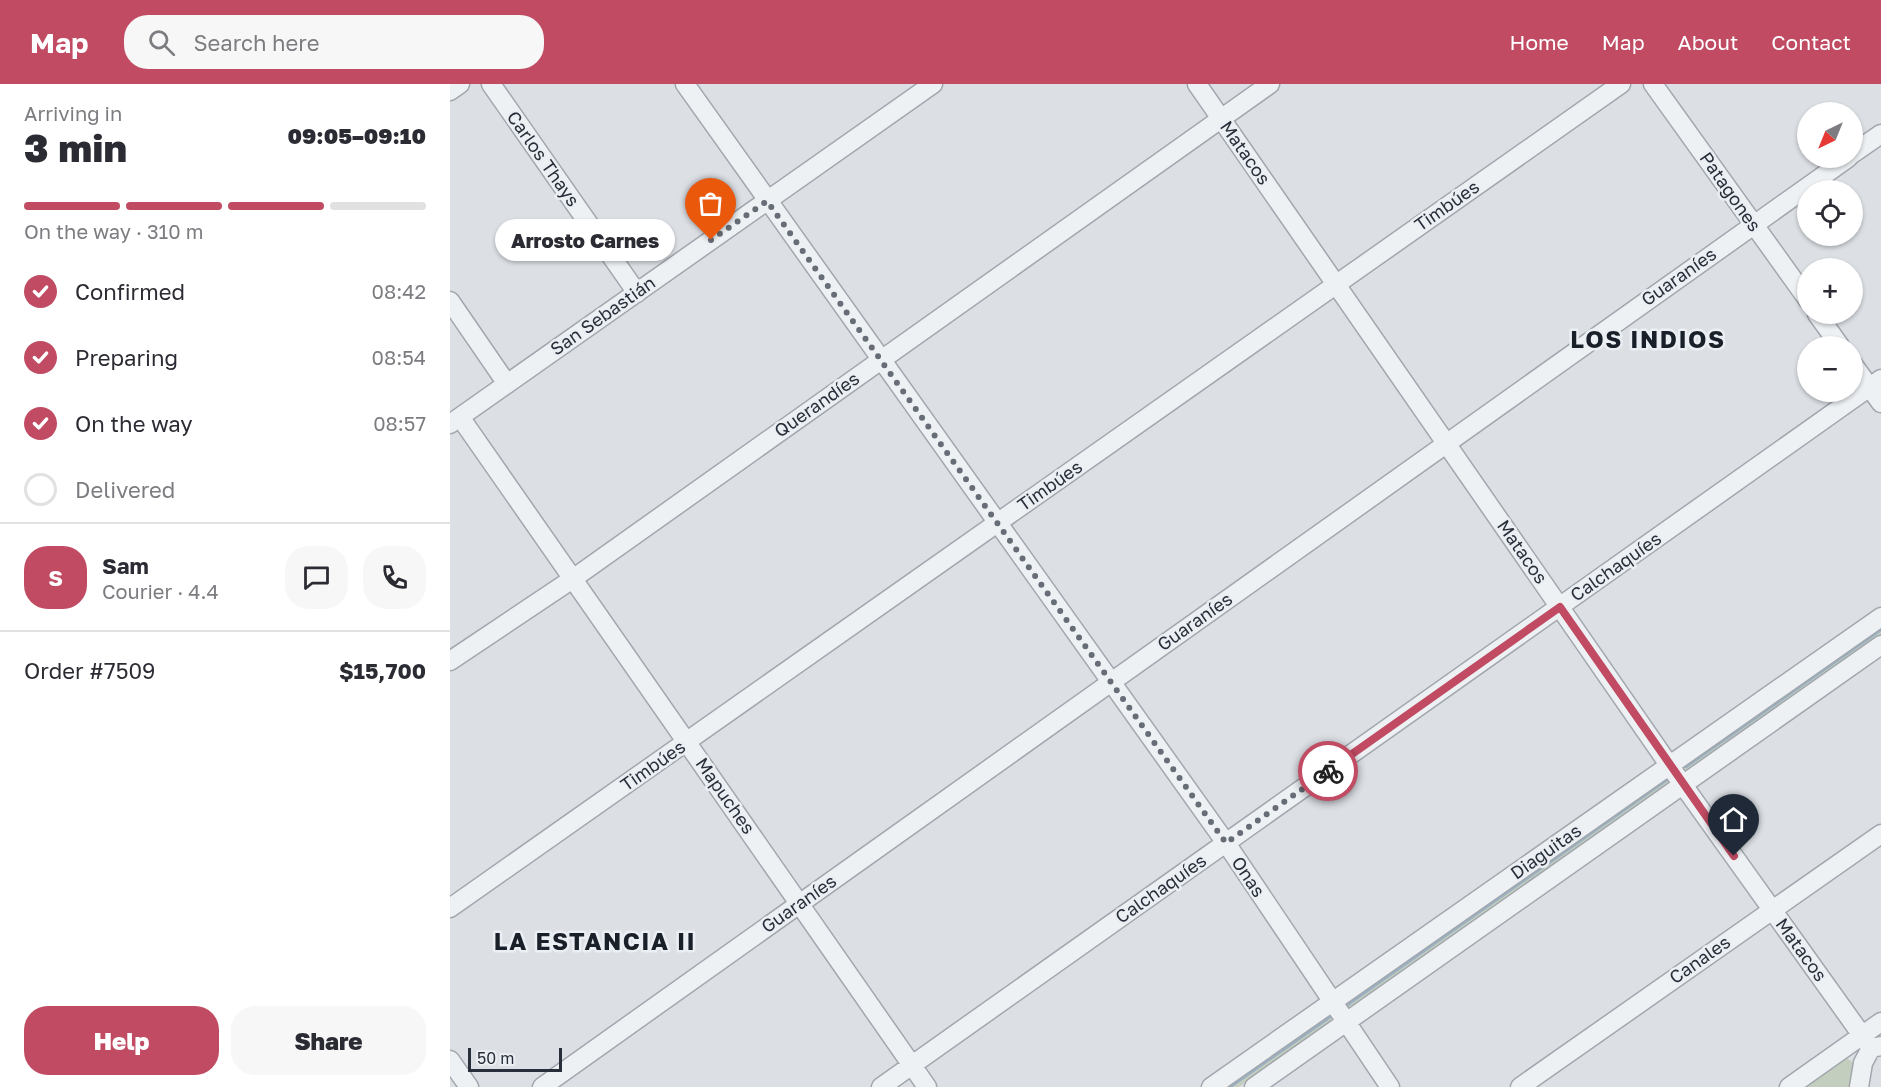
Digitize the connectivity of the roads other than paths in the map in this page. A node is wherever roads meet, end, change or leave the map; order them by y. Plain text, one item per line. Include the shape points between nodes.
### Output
1 (460, 84) edge
2 (491, 84) edge
3 (685, 84) edge
4 (933, 84) edge
5 (1197, 84) edge
6 (1270, 84) edge
7 (1620, 84) edge
8 (1653, 84) edge
9 (450, 91) edge
10 (1221, 119) junction
11 (1881, 134) edge
12 (1863, 146) edge
13 (1834, 168) edge
14 (767, 201) junction
15 (1753, 224) junction
16 (1336, 284) junction
17 (1797, 285) edge
18 (637, 292) junction
19 (450, 302) edge
20 (880, 360) junction
21 (1863, 373) edge
22 (1875, 383) edge
23 (507, 384) junction
24 (1881, 403) edge
25 (455, 420) edge
26 (1446, 443) junction
27 (997, 523) junction
28 (573, 578) junction
29 (1560, 607) junction
30 (1881, 617) edge
31 (1881, 645) edge
32 (450, 661) edge
33 (1111, 682) junction
34 (687, 742) junction
35 (1670, 765) junction
36 (1683, 785) junction
37 (1881, 834) edge
38 (1226, 843) junction
39 (800, 904) junction
40 (450, 908) edge
41 (1772, 910) junction
42 (1332, 1002) junction
43 (1881, 1022) edge
44 (1345, 1023) junction
45 (1872, 1043) edge
46 (450, 1060) edge
47 (912, 1065) junction
48 (469, 1087) edge
49 (542, 1087) edge
50 (881, 1087) edge
51 (927, 1087) edge
52 (1211, 1087) edge
53 (1254, 1087) edge
54 (1390, 1087) edge
55 (1520, 1087) edge
56 (1789, 1087) edge
57 (1859, 1087) edge

1 - 9 street
2 - 18 street, Carlos Thays
3 - 14 street, Onas
4 - 14 street, San Sebastián
5 - 10 street, Matacos
6 - 10 street, Querandíes
7 - 16 street, Timbúes
8 - 15 street, Patagones
10 - 16 street, Matacos
10 - 20 street, Querandíes
11 - 12 street
13 - 15 street, Guaraníes
14 - 18 street, San Sebastián
14 - 20 street, Onas
15 - 17 street, Patagones
15 - 26 street, Guaraníes
16 - 26 street, Matacos
16 - 27 street, Timbúes
18 - 23 street, San Sebastián
19 - 23 street
20 - 27 street, Onas
20 - 28 street, Querandíes
21 - 22 street
22 - 24 street
22 - 29 street, Calchaquíes
23 - 25 street, San Sebastián
25 - 28 street, Mapuches
26 - 29 street, Matacos
26 - 33 street, Guaraníes
27 - 33 street, Onas
27 - 34 street, Timbúes
28 - 32 street, Querandíes
28 - 34 street, Mapuches
29 - 35 street, Matacos
29 - 38 street, Calchaquíes
30 - 35 street, Diaguitas
31 - 36 street, Diaguitas
33 - 38 street, Onas
33 - 39 street, Guaraníes
34 - 39 street, Mapuches
34 - 40 street, Timbúes
35 - 36 street, Matacos
35 - 42 street, Diaguitas
36 - 41 street, Matacos
36 - 44 street, Diaguitas
37 - 41 street, Canales
38 - 42 street, Onas
38 - 47 street, Calchaquíes
39 - 47 street, Mapuches
39 - 49 street, Guaraníes
41 - 45 street, Matacos
41 - 55 street, Canales
42 - 44 street, Onas
42 - 52 street, Diaguitas
43 - 45 street
44 - 53 street, Diaguitas
44 - 54 street, Onas
45 - 56 street
45 - 57 street via 1863,1062
46 - 48 street
47 - 50 street, Calchaquíes
47 - 51 street, Mapuches

